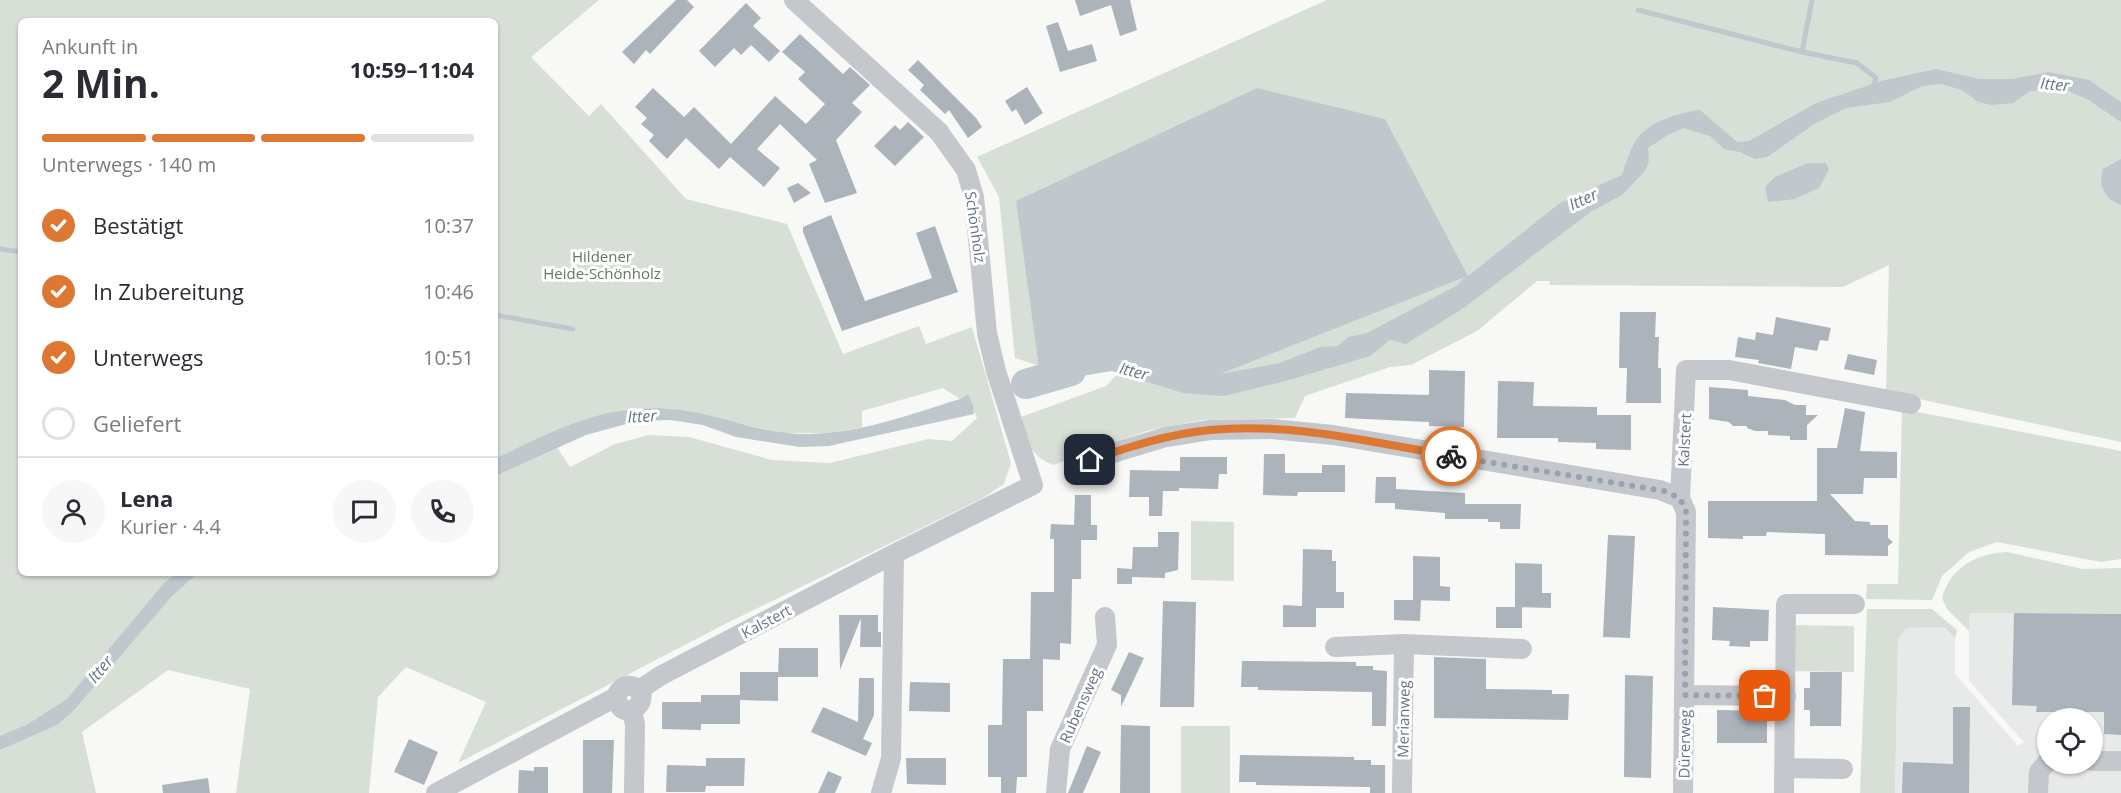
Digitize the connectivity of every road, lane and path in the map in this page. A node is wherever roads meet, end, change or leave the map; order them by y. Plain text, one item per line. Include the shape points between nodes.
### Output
1 (794, 0) edge
2 (1911, 404) dead end
3 (1090, 460) dead end
4 (1033, 485) joint
5 (1680, 498) junction
6 (894, 554) junction
7 (1855, 604) dead end
8 (1105, 617) dead end
9 (1404, 644) junction
10 (1335, 647) dead end
11 (1522, 649) dead end
12 (639, 690) junction
13 (1685, 695) junction
14 (1785, 696) junction
15 (616, 697) junction
16 (632, 710) junction
17 (2103, 761) edge
18 (2121, 761) edge
19 (1784, 768) junction
20 (1843, 769) dead end
21 (2039, 774) edge
22 (436, 793) edge
23 (634, 793) edge
24 (881, 793) edge
25 (1056, 793) edge
26 (1402, 793) edge
27 (1683, 793) edge
28 (1785, 793) edge
29 (2038, 793) edge

1 - 4 street, Schönholz via 939,132 966,170 974,197 987,333
2 - 5 street, Kalstert via 1729,370 1686,370
3 - 5 street via 1166,437 1210,430 1272,429 1333,435 1664,491
4 - 6 street, Kalstert
5 - 13 street, Dürerweg via 1686,512
6 - 12 street, Kalstert
6 - 24 street via 891,758
7 - 14 street via 1786,604
8 - 25 street, Rubensweg via 1107,645 1060,749
9 - 10 street
9 - 11 street
9 - 26 street, Merianweg
12 - 15 street, Kalstert via 625,686
12 - 16 street via 642,698
13 - 14 street, Dürerweg
13 - 27 street, Dürerweg
14 - 19 street
15 - 16 street via 624,710
15 - 22 street, Kalstert
16 - 23 street via 636,725
17 - 18 street
19 - 20 street
19 - 28 street
21 - 29 street

